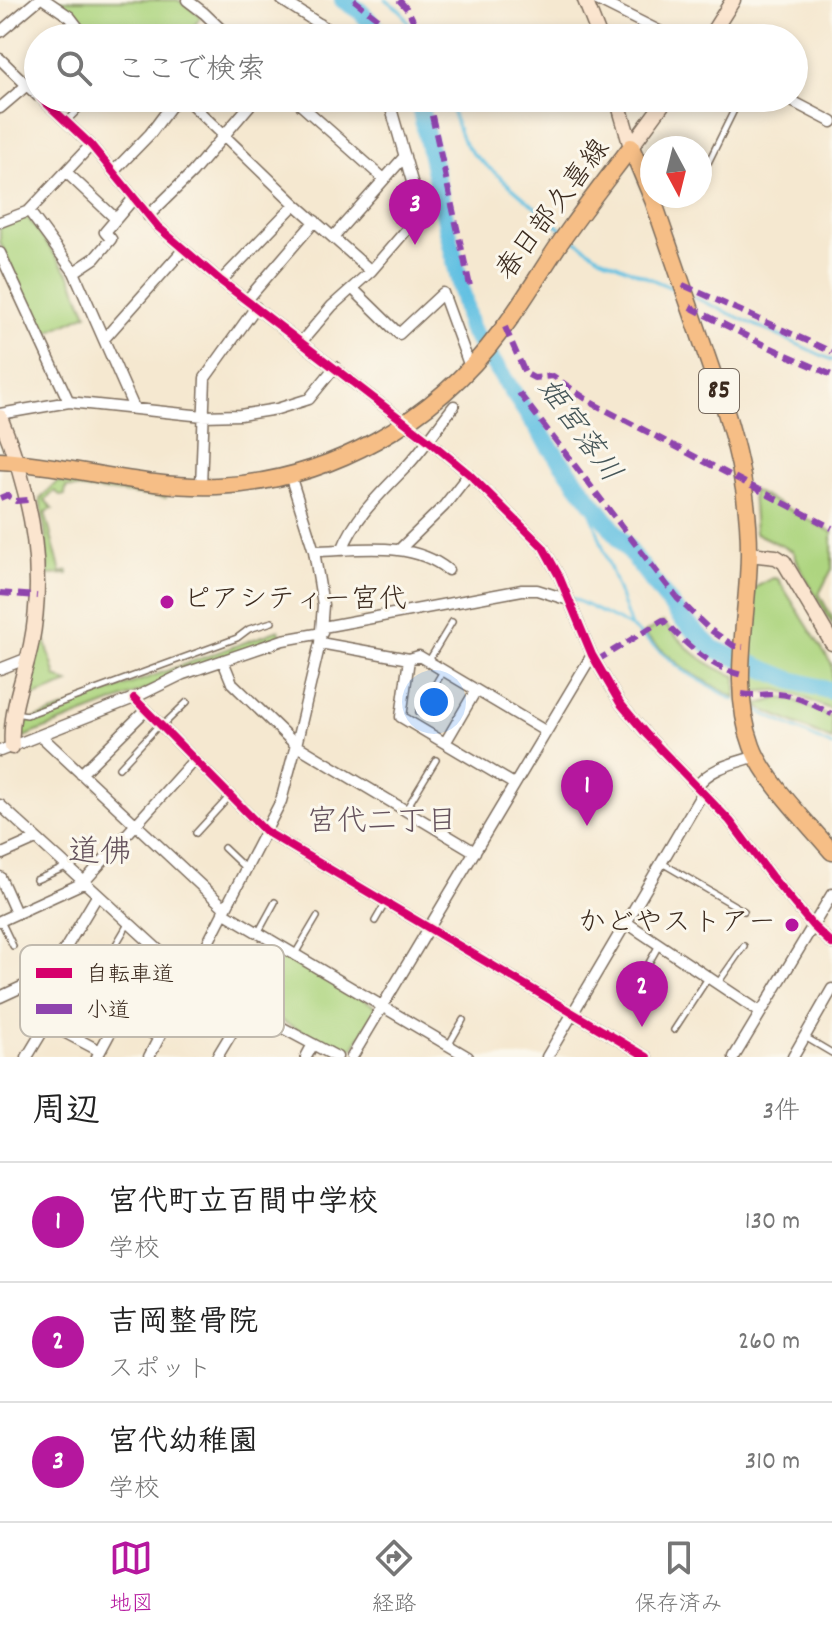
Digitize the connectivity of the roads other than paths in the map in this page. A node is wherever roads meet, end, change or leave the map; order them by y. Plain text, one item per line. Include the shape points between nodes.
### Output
1 (38, 0) edge
2 (45, 0) edge
3 (187, 0) edge
4 (282, 0) edge
5 (585, 0) edge
6 (597, 0) edge
7 (733, 0) edge
8 (75, 24) edge
9 (215, 24) edge
10 (320, 24) edge
11 (594, 24) edge
12 (645, 24) edge
13 (718, 24) edge
14 (0, 32) edge
15 (0, 59) edge
16 (24, 82) edge
17 (24, 88) edge
18 (0, 108) edge
19 (808, 109) edge
20 (60, 112) edge
21 (76, 112) edge
22 (166, 112) edge
23 (199, 112) edge
24 (244, 112) edge
25 (309, 112) edge
26 (392, 112) edge
27 (621, 112) edge
28 (657, 112) edge
29 (733, 112) edge
30 (66, 122) junction
31 (832, 122) edge
32 (224, 136) junction
33 (91, 145) junction
34 (631, 147) junction
35 (712, 155) edge
36 (405, 156) junction
37 (66, 172) junction
38 (113, 172) junction
39 (384, 179) junction
40 (134, 198) junction
41 (295, 204) junction
42 (29, 211) junction
43 (148, 216) junction
44 (116, 219) junction
45 (315, 221) junction
46 (0, 222) edge
47 (333, 237) junction
48 (184, 249) junction
49 (0, 253) edge
50 (371, 271) junction
51 (74, 272) junction
52 (221, 281) junction
53 (352, 288) junction
54 (252, 303) junction
55 (104, 339) junction
56 (302, 341) junction
57 (472, 366) junction
58 (335, 367) junction
59 (69, 402) junction
60 (454, 406) dead end
61 (134, 408) junction
62 (0, 415) edge
63 (203, 416) junction
64 (407, 423) junction
65 (428, 440) junction
66 (0, 461) edge
67 (19, 462) junction
68 (469, 474) junction
69 (290, 475) junction
70 (201, 486) junction
71 (342, 550) junction
72 (399, 550) junction
73 (314, 551) junction
74 (749, 554) junction
75 (448, 570) dead end
76 (569, 600) junction
77 (272, 622) dead end
78 (452, 622) dead end
79 (321, 634) junction
80 (832, 643) edge
81 (592, 655) junction
82 (28, 658) junction
83 (409, 659) junction
84 (223, 661) junction
85 (428, 662) junction
86 (1, 665) edge
87 (443, 671) junction
88 (476, 690) junction
89 (134, 698) junction
90 (187, 702) dead end
91 (146, 710) junction
92 (419, 712) dead end
93 (14, 713) junction
94 (160, 725) junction
95 (545, 731) junction
96 (41, 736) junction
97 (445, 743) junction
98 (296, 745) junction
99 (6, 749) edge
100 (757, 756) junction
101 (194, 760) junction
102 (436, 760) dead end
103 (119, 768) dead end
104 (81, 774) junction
105 (514, 784) junction
106 (700, 789) junction
107 (230, 796) junction
108 (1, 808) edge
109 (405, 811) junction
110 (135, 826) junction
111 (265, 831) junction
112 (196, 833) dead end
113 (36, 839) junction
114 (224, 848) dead end
115 (475, 852) junction
116 (832, 852) edge
117 (0, 855) edge
118 (662, 863) junction
119 (66, 867) junction
120 (246, 869) junction
121 (0, 877) edge
122 (36, 880) dead end
123 (83, 883) junction
124 (832, 894) edge
125 (97, 896) junction
126 (275, 902) dead end
127 (386, 902) junction
128 (224, 910) junction
129 (744, 911) dead end
130 (16, 913) junction
131 (317, 917) dead end
132 (0, 920) edge
133 (375, 921) dead end
134 (627, 923) junction
135 (128, 924) junction
136 (812, 925) junction
137 (430, 928) junction
138 (258, 933) junction
139 (660, 944) junction
140 (832, 944) edge
141 (67, 945) edge
142 (116, 945) edge
143 (152, 945) edge
144 (206, 945) edge
145 (278, 945) edge
146 (13, 946) dead end
147 (744, 946) dead end
148 (284, 948) edge
149 (295, 955) junction
150 (713, 980) junction
151 (636, 986) dead end
152 (20, 988) edge
153 (832, 989) edge
154 (0, 997) edge
155 (382, 1007) junction
156 (760, 1012) junction
157 (573, 1013) junction
158 (463, 1020) dead end
159 (284, 1029) edge
160 (674, 1030) dead end
161 (39, 1037) edge
162 (70, 1037) edge
163 (159, 1037) edge
164 (229, 1037) edge
165 (804, 1037) junction
166 (313, 1044) junction
167 (448, 1046) junction
168 (832, 1053) edge
169 (99, 1054) edge
170 (152, 1056) edge
171 (27, 1057) edge
172 (217, 1057) edge
173 (306, 1057) edge
174 (337, 1057) edge
175 (352, 1057) edge
176 (468, 1057) edge
177 (547, 1057) edge
178 (647, 1057) edge
179 (734, 1057) edge
180 (793, 1057) edge

1 - 14 street
2 - 8 street
3 - 9 street
4 - 10 street
5 - 11 street
6 - 12 street
7 - 13 street
15 - 16 street
17 - 18 street
19 - 31 street
20 - 30 street
21 - 30 lane
22 - 38 street
23 - 32 street
24 - 32 street
25 - 39 street
26 - 36 street
27 - 34 street
28 - 34 street
29 - 35 lane
30 - 33 street
32 - 41 street
32 - 43 street
33 - 37 street
33 - 38 street
34 - 57 main road, 春日部久喜線
34 - 74 main road, 春日部久喜線 / 85 via 736,442
36 - 39 street
36 - 50 street via 421,213
37 - 42 street
37 - 44 street
38 - 40 street
39 - 47 street
40 - 43 street
40 - 44 street
41 - 45 street
41 - 52 street
42 - 46 street
42 - 51 street
43 - 48 street
44 - 51 street via 105,232 111,239
45 - 47 street
45 - 54 street
47 - 50 street
48 - 52 street
48 - 55 street
49 - 59 street
50 - 53 street
51 - 55 street
52 - 54 street
53 - 56 street
53 - 57 street via 399,334 443,293
54 - 56 street
54 - 63 street via 205,378
55 - 61 street
56 - 58 street
57 - 64 main road
58 - 63 street via 309,399 240,415
58 - 64 street
59 - 61 street
59 - 62 street
60 - 65 street
61 - 63 street
62 - 67 street
63 - 70 street
64 - 65 street
64 - 69 main road via 359,450
65 - 68 street
65 - 71 street via 366,507
66 - 67 main road
67 - 70 main road
67 - 82 street via 36,550 37,596
68 - 72 street
68 - 76 street via 543,547
69 - 70 main road
69 - 73 street
71 - 72 street
71 - 73 street
72 - 75 street via 436,560
73 - 79 street via 322,590
74 - 80 street via 784,562
74 - 100 main road, 春日部久喜線 / 85 via 743,714
76 - 79 street via 522,590
76 - 81 street
77 - 93 lane via 27,715
78 - 85 lane
79 - 83 street
79 - 84 street via 283,640
79 - 98 street
81 - 95 street
81 - 106 street via 620,703
82 - 86 street
82 - 93 street
83 - 85 street via 419,656
83 - 97 street via 401,717
84 - 89 street
84 - 98 street via 232,683
85 - 87 street
87 - 88 street
87 - 92 lane
88 - 95 street
88 - 97 street
89 - 91 street
89 - 96 street
90 - 94 lane
91 - 94 street
91 - 104 street
93 - 99 street
94 - 101 street
94 - 103 lane
95 - 105 street
96 - 99 street
96 - 104 street
97 - 105 street
98 - 109 street
98 - 111 street via 281,801
100 - 106 street via 716,769 702,779
100 - 116 main road, 85
101 - 107 street
101 - 110 street
102 - 109 lane
104 - 110 street
105 - 115 street
106 - 118 street
106 - 136 street
107 - 111 street
107 - 112 lane
108 - 113 street
109 - 115 street
110 - 123 street
110 - 128 street
111 - 120 street
111 - 127 street
113 - 117 street
113 - 119 street
114 - 120 lane
115 - 137 street
118 - 129 lane
118 - 134 street
119 - 122 lane
119 - 123 street
120 - 128 street
121 - 130 street
123 - 125 street
123 - 130 street
124 - 136 street
125 - 135 street
125 - 141 street
126 - 138 lane
127 - 133 lane
127 - 137 street
128 - 138 street
128 - 144 street
130 - 132 street
131 - 149 lane
132 - 146 lane
134 - 139 street
134 - 157 street
135 - 142 lane
135 - 143 street
136 - 140 street
136 - 156 street
137 - 155 street
137 - 157 street
138 - 145 street
139 - 150 street
139 - 151 lane
147 - 150 lane
148 - 149 street
149 - 155 street
150 - 156 street
150 - 160 lane
152 - 154 street
153 - 165 street
155 - 167 street
155 - 175 street
156 - 179 street
157 - 177 street
157 - 178 street
158 - 167 lane
159 - 166 street
161 - 171 street
162 - 169 street
163 - 170 street
164 - 172 street
165 - 168 lane
165 - 180 street
166 - 173 street
166 - 174 street
167 - 176 street

